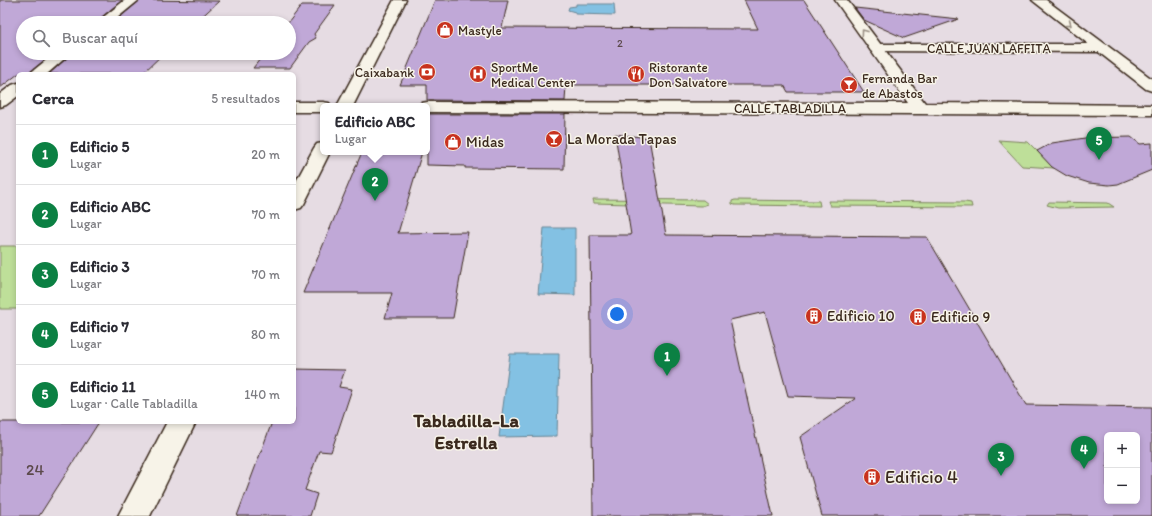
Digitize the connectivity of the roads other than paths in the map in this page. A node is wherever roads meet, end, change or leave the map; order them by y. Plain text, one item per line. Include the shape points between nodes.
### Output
1 (132, 0) edge
2 (400, 0) edge
3 (841, 0) edge
4 (1038, 0) edge
5 (112, 16) edge
6 (876, 48) junction
7 (1102, 48) junction
8 (55, 60) edge
9 (40, 72) edge
10 (1152, 86) edge
11 (16, 90) edge
12 (0, 103) edge
13 (347, 103) edge
14 (16, 104) edge
15 (296, 107) edge
16 (320, 107) edge
17 (430, 107) edge
18 (920, 108) junction
19 (1152, 110) edge
20 (320, 154) edge
21 (296, 200) edge
22 (181, 424) edge
23 (134, 516) edge

1 - 5 street
2 - 13 street
6 -> 3 street
4 -> 7 street
6 - 7 street, CALLE JUAN LAFFITA
6 - 18 street
7 - 10 street
8 - 9 street
11 - 12 street
12 - 14 street
15 - 16 street
17 - 18 street, CALLE TABLADILLA
18 - 19 street, CALLE TABLADILLA
20 - 21 street
22 - 23 street

